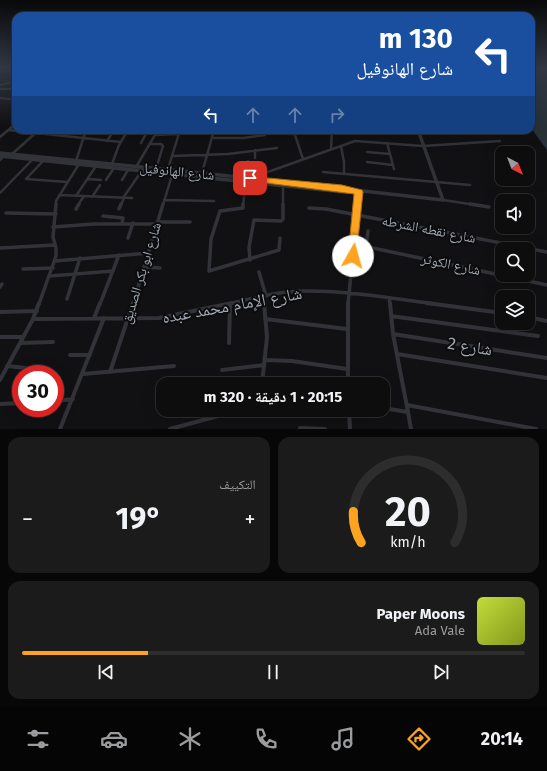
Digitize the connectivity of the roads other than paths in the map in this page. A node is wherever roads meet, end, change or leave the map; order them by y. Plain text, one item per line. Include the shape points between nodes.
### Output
1 (0, 98) edge
2 (12, 100) edge
3 (12, 126) edge
4 (8, 130) junction
5 (12, 130) edge
6 (35, 134) edge
7 (48, 134) edge
8 (85, 134) edge
9 (111, 134) edge
10 (126, 134) edge
11 (146, 134) edge
12 (178, 134) joint
13 (213, 134) edge
14 (288, 134) dead end
15 (304, 134) edge
16 (332, 134) edge
17 (419, 134) edge
18 (265, 135) dead end
19 (295, 135) junction
20 (0, 137) edge
21 (84, 137) junction
22 (212, 138) junction
23 (107, 141) junction
24 (500, 141) dead end
25 (121, 142) junction
26 (141, 143) dead end
27 (387, 143) junction
28 (150, 144) junction
29 (341, 146) junction
30 (423, 146) junction
31 (277, 148) dead end
32 (331, 149) junction
33 (255, 150) junction
34 (367, 152) dead end
35 (0, 153) edge
36 (12, 154) junction
37 (390, 154) junction
38 (206, 155) junction
39 (172, 156) junction
40 (1, 158) edge
41 (255, 158) dead end
42 (303, 159) junction
43 (32, 160) junction
44 (76, 160) junction
45 (43, 161) junction
46 (248, 161) dead end
47 (367, 162) dead end
48 (79, 164) junction
49 (112, 164) junction
50 (393, 165) junction
51 (96, 166) junction
52 (136, 167) junction
53 (114, 168) junction
54 (156, 169) junction
55 (394, 169) dead end
56 (128, 170) junction
57 (143, 170) junction
58 (168, 170) junction
59 (323, 172) dead end
60 (202, 173) junction
61 (344, 174) junction
62 (172, 175) junction
63 (88, 179) junction
64 (101, 180) dead end
65 (106, 180) dead end
66 (122, 180) dead end
67 (248, 180) junction
68 (67, 182) junction
69 (436, 182) junction
70 (100, 185) dead end
71 (470, 185) dead end
72 (283, 186) junction
73 (353, 191) junction
74 (359, 192) junction
75 (0, 193) edge
76 (59, 195) junction
77 (76, 196) junction
78 (84, 196) junction
79 (92, 197) junction
80 (124, 198) junction
81 (132, 198) dead end
82 (164, 200) junction
83 (443, 200) junction
84 (214, 201) dead end
85 (489, 207) dead end
86 (309, 208) dead end
87 (76, 209) dead end
88 (119, 209) dead end
89 (6, 213) dead end
90 (56, 214) junction
91 (103, 216) dead end
92 (357, 216) junction
93 (190, 222) dead end
94 (122, 223) junction
95 (157, 223) junction
96 (133, 224) junction
97 (53, 228) junction
98 (368, 231) dead end
99 (128, 238) dead end
100 (280, 238) dead end
101 (354, 244) junction
102 (55, 245) junction
103 (366, 246) junction
104 (0, 248) edge
105 (547, 252) edge
106 (149, 253) junction
107 (119, 255) junction
108 (80, 258) junction
109 (250, 260) junction
110 (55, 261) junction
111 (145, 267) junction
112 (53, 268) junction
113 (160, 268) dead end
114 (23, 269) dead end
115 (113, 271) junction
116 (259, 272) dead end
117 (76, 273) junction
118 (50, 276) junction
119 (547, 284) edge
120 (348, 294) junction
121 (265, 296) junction
122 (389, 298) junction
123 (67, 299) dead end
124 (230, 304) junction
125 (37, 310) junction
126 (0, 312) edge
127 (495, 312) edge
128 (391, 316) junction
129 (94, 318) junction
130 (104, 318) junction
131 (535, 318) edge
132 (33, 319) junction
133 (128, 319) junction
134 (265, 319) junction
135 (547, 321) edge
136 (347, 329) junction
137 (393, 334) junction
138 (538, 336) dead end
139 (0, 337) edge
140 (23, 337) junction
141 (52, 342) dead end
142 (20, 343) junction
143 (229, 343) dead end
144 (397, 354) junction
145 (70, 355) dead end
146 (90, 355) junction
147 (547, 358) edge
148 (264, 362) junction
149 (7, 366) junction
150 (12, 366) edge
151 (174, 366) dead end
152 (347, 369) junction
153 (222, 370) dead end
154 (110, 372) junction
155 (83, 374) junction
156 (263, 377) edge
157 (348, 377) edge
158 (547, 378) edge
159 (0, 379) edge
160 (73, 399) junction
161 (64, 400) edge
162 (0, 404) edge
163 (12, 404) edge
164 (406, 405) junction
165 (390, 409) edge
166 (408, 412) junction
167 (215, 417) edge
168 (349, 417) edge
169 (300, 428) edge
170 (60, 429) edge
171 (170, 429) edge
172 (325, 429) edge
173 (350, 429) edge
174 (411, 429) edge
175 (536, 429) edge

1 - 2 street
3 - 4 street
4 - 5 street
4 - 20 street
6 - 36 street
7 - 21 street
8 - 21 street
9 - 23 street
10 - 25 street
11 - 26 street
12 - 28 street via 156,134
12 - 39 street
13 - 22 street
14 - 19 street
15 - 19 street
16 - 32 street
17 - 30 street
18 - 22 street
19 - 42 street
21 - 23 street
21 - 44 street
22 - 38 street
23 - 25 street
24 - 30 street
25 - 49 street
27 - 29 street via 358,140
27 - 30 street
27 - 37 street
28 - 52 street
28 - 54 street via 163,146
29 - 32 street
29 - 61 street
30 - 69 street
31 - 33 street
32 - 42 street
33 - 38 street
33 - 41 street
34 - 37 street
35 - 36 street, شارع الهانوفيل
36 - 44 street, شارع الهانوفيل
37 - 50 street
38 - 39 street
38 - 60 street
39 - 58 street
40 - 43 street, شارع الهانوفيل
42 - 67 street
43 - 45 street, شارع الهانوفيل
43 - 75 street
44 - 49 street, شارع الهانوفيل
45 - 48 street, شارع الهانوفيل
45 - 68 street via 26,179
46 - 67 street
47 - 50 street
48 - 51 street, شارع الهانوفيل
48 - 68 street
49 - 52 street, شارع الهانوفيل
50 - 55 street
51 - 53 street, شارع الهانوفيل
51 - 63 street
52 - 57 street, شارع الهانوفيل
53 - 56 street, شارع الهانوفيل
53 - 65 street
54 - 57 street, شارع الهانوفيل
54 - 58 street, شارع الهانوفيل
56 - 57 street, شارع الهانوفيل
56 - 66 street
57 - 62 street, شارع الهانوفيل
57 - 80 street
58 - 60 street, شارع الهانوفيل
59 - 61 street
60 - 67 street, شارع الهانوفيل
61 - 69 street
62 - 67 street, شارع الهانوفيل
62 - 82 street, شارع ابو بكر الصديق
63 - 64 street
63 - 77 street
67 - 72 street, شارع الهانوفيل
67 - 73 street, شارع الهانوفيل
67 - 109 street via 243,208 220,211 211,239 210,271
68 - 76 street
69 - 71 street
69 - 83 street
70 - 79 street
72 - 73 street, شارع الهانوفيل
72 - 109 street via 283,219 254,220 249,246
73 - 74 street, شارع الهانوفيل
74 - 83 street, شارع الهانوفيل
74 - 92 street
76 - 77 street
76 - 90 street
77 - 78 street
78 - 79 street
78 - 87 street
79 - 80 street
80 - 81 street
80 - 88 street
82 - 84 street
82 - 95 street, شارع ابو بكر الصديق
83 - 85 street, شارع الهانوفيل
86 - 92 street, شارع نقطه الشرطه
89 - 90 street
90 - 97 street
91 - 94 street via 123,218
92 - 101 street
92 - 105 street, شارع نقطه الشرطه
93 - 95 street
94 - 96 street
94 - 97 street
95 - 96 street
95 - 106 street, شارع ابو بكر الصديق
96 - 99 street
97 - 102 street
98 - 103 street
100 - 109 street via 279,250
101 - 103 street, شارع الكوثر
101 - 120 street
102 - 104 street
102 - 110 street
103 - 119 street, شارع الكوثر
106 - 107 street
106 - 111 street, شارع ابو بكر الصديق
107 - 108 street
107 - 115 street
108 - 110 street
108 - 117 street
110 - 112 street
111 - 113 street
111 - 133 street, شارع ابو بكر الصديق
112 - 114 street
112 - 118 street
115 - 117 street
115 - 129 street
116 - 121 street
117 - 118 street
117 - 123 street
118 - 125 street
120 - 121 street, شارع الإمام محمد عبده via 305,291
120 - 122 street, شارع الإمام محمد عبده
120 - 136 street
121 - 124 street, شارع الإمام محمد عبده
121 - 134 street
122 - 127 street, شارع الإمام محمد عبده
122 - 128 street
124 - 133 street, شارع الإمام محمد عبده via 166,317
124 - 143 street
125 - 126 street
125 - 132 street
128 - 137 street
128 - 138 street
129 - 130 street, شارع الإمام محمد عبده
129 - 132 street, شارع الإمام محمد عبده
130 - 133 street, شارع الإمام محمد عبده
130 - 146 street
131 - 135 street
132 - 140 street
133 - 154 street, شارع ابو بكر الصديق
134 - 136 street
134 - 148 street
136 - 152 street
137 - 144 street
137 - 147 street, شارع 2
139 - 140 street
140 - 142 street
141 - 142 street
142 - 149 street
144 - 158 street
144 - 164 street
145 - 146 street
146 - 155 street
148 - 152 street via 292,361
148 - 153 street
148 - 156 street
149 - 150 street
149 - 159 street
151 - 154 street
152 - 157 street
154 - 155 street
155 - 160 street
160 - 161 street
160 - 170 street
162 - 163 street
164 - 166 street
164 - 175 street
165 - 166 street
166 - 174 street
167 - 171 street
168 - 173 street
169 - 172 street

